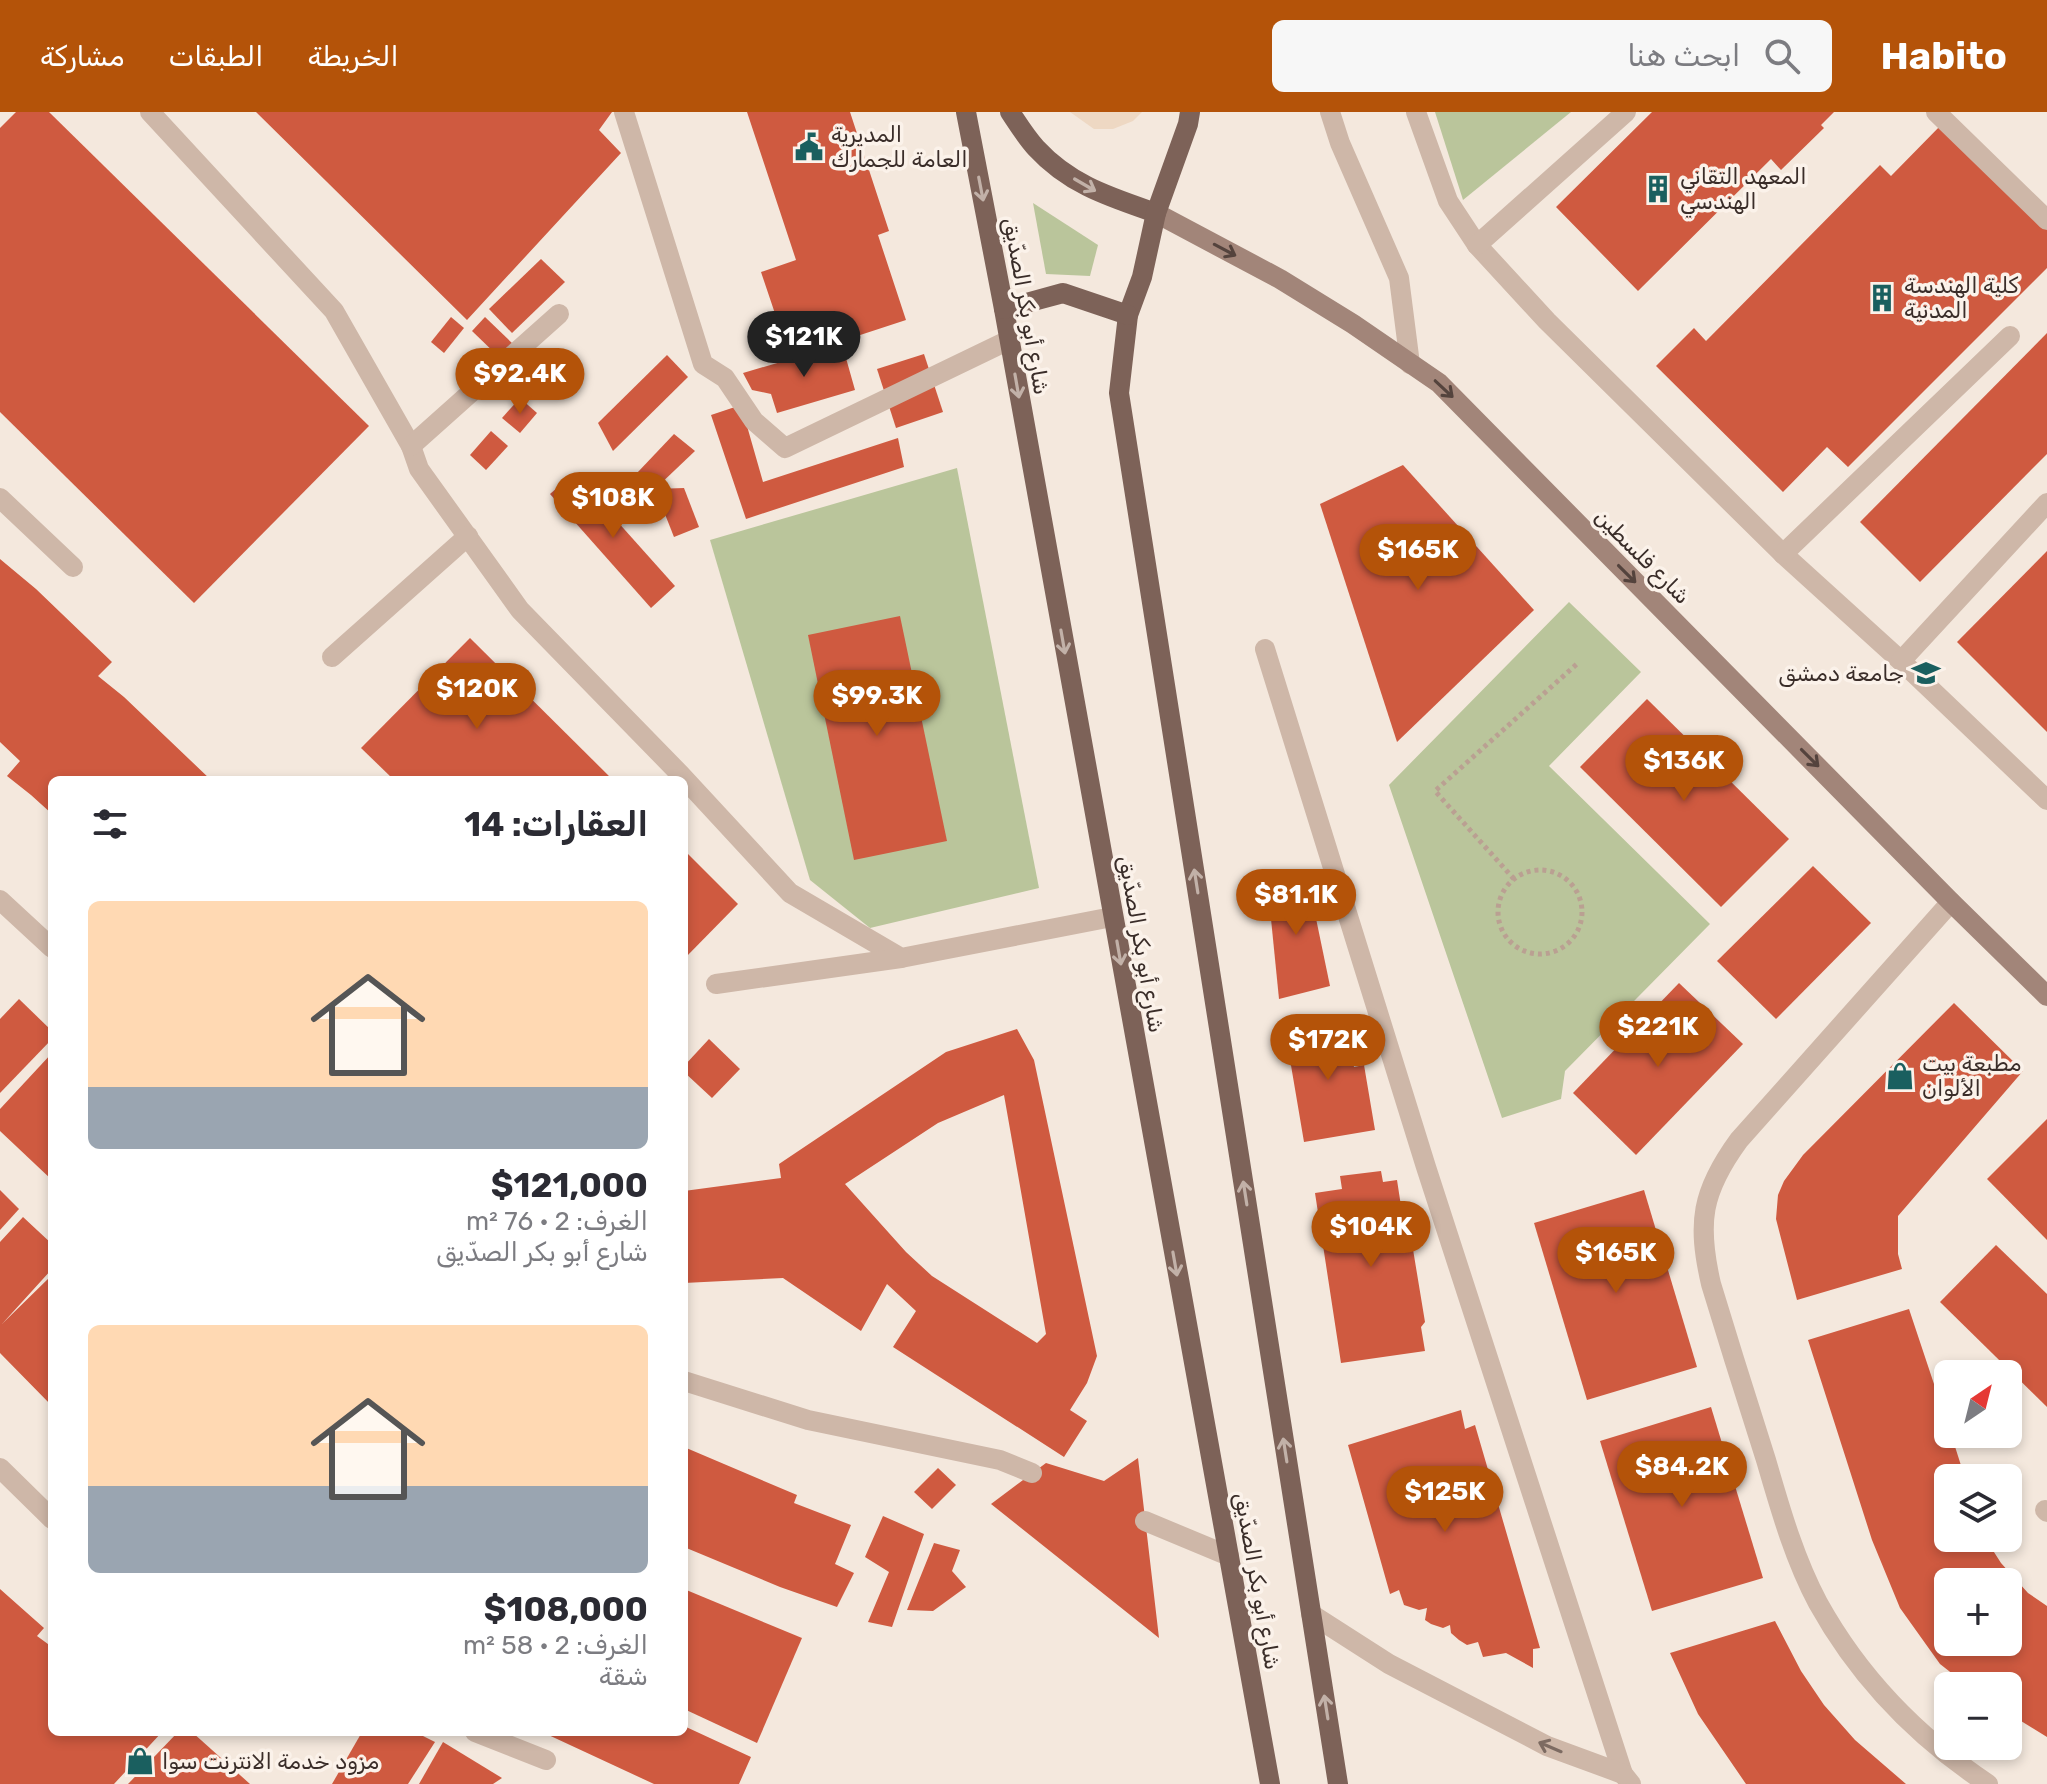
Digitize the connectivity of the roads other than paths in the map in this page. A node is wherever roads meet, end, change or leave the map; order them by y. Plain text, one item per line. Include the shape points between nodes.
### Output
1 (150, 112) edge
2 (624, 112) edge
3 (966, 112) edge
4 (1010, 112) edge
5 (1330, 112) edge
6 (1416, 112) edge
7 (1626, 112) edge
8 (1936, 112) edge
9 (1189, 118) edge
10 (1156, 213) junction
11 (2047, 220) edge
12 (1477, 245) junction
13 (1004, 309) junction
14 (559, 314) dead end
15 (1128, 315) junction
16 (2010, 336) dead end
17 (1009, 340) junction
18 (1410, 364) junction
19 (411, 446) junction
20 (0, 498) edge
21 (2047, 503) edge
22 (468, 536) junction
23 (1783, 554) junction
24 (73, 567) dead end
25 (1265, 649) dead end
26 (332, 657) dead end
27 (1901, 661) junction
28 (682, 776) edge
29 (688, 783) edge
30 (2047, 800) edge
31 (0, 900) edge
32 (1951, 902) junction
33 (1112, 917) junction
34 (48, 944) edge
35 (901, 958) junction
36 (716, 984) dead end
37 (2047, 996) edge
38 (688, 1382) edge
39 (0, 1468) edge
40 (1032, 1473) dead end
41 (48, 1515) edge
42 (1145, 1521) dead end
43 (1229, 1556) junction
44 (1311, 1614) junction
45 (485, 1736) edge
46 (546, 1760) dead end
47 (1627, 1779) edge
48 (1270, 1784) edge
49 (1338, 1784) edge
50 (1988, 1784) edge

1 - 19 street via 334,311
2 - 17 street via 703,364 725,378 754,421 785,448
3 -> 13 main road, شارع أبو بكر الصدّيق
4 -> 10 main road via 1035,147 1064,173 1093,191
5 - 18 street via 1399,278
6 - 12 street via 1448,201
7 - 12 street
8 - 11 street
9 - 10 main road, شارع أبو بكر الصدّيق
10 - 15 main road, شارع أبو بكر الصدّيق
10 -> 18 street, شارع فلسطين via 1280,279
12 - 23 street
13 - 15 main road via 1063,293
13 - 17 main road, شارع أبو بكر الصدّيق
14 - 19 street
44 -> 15 main road, شارع أبو بكر الصدّيق via 1119,393
16 - 23 street
17 -> 33 main road, شارع أبو بكر الصدّيق
18 -> 32 street, شارع فلسطين via 1439,383
19 - 22 street via 419,469
20 - 24 street
21 - 27 street
22 - 26 street
22 - 28 street via 520,610
23 - 27 street
25 - 47 street via 1426,1167
27 - 30 street
29 - 35 street via 790,893
31 - 34 street
32 - 37 street, شارع فلسطين
32 - 50 street via 1739,1140 1712,1183 1703,1233 1711,1284 1785,1523 1818,1602 1892,1705 1922,1735
33 - 35 street
33 -> 43 main road, شارع أبو بكر الصدّيق
35 - 36 street
38 - 40 street via 808,1420 1000,1460
39 - 41 street
42 - 43 street
43 - 48 main road, شارع أبو بكر الصدّيق
47 -> 44 street via 1547,1746 1389,1664
49 -> 44 main road, شارع أبو بكر الصدّيق
45 - 46 street

